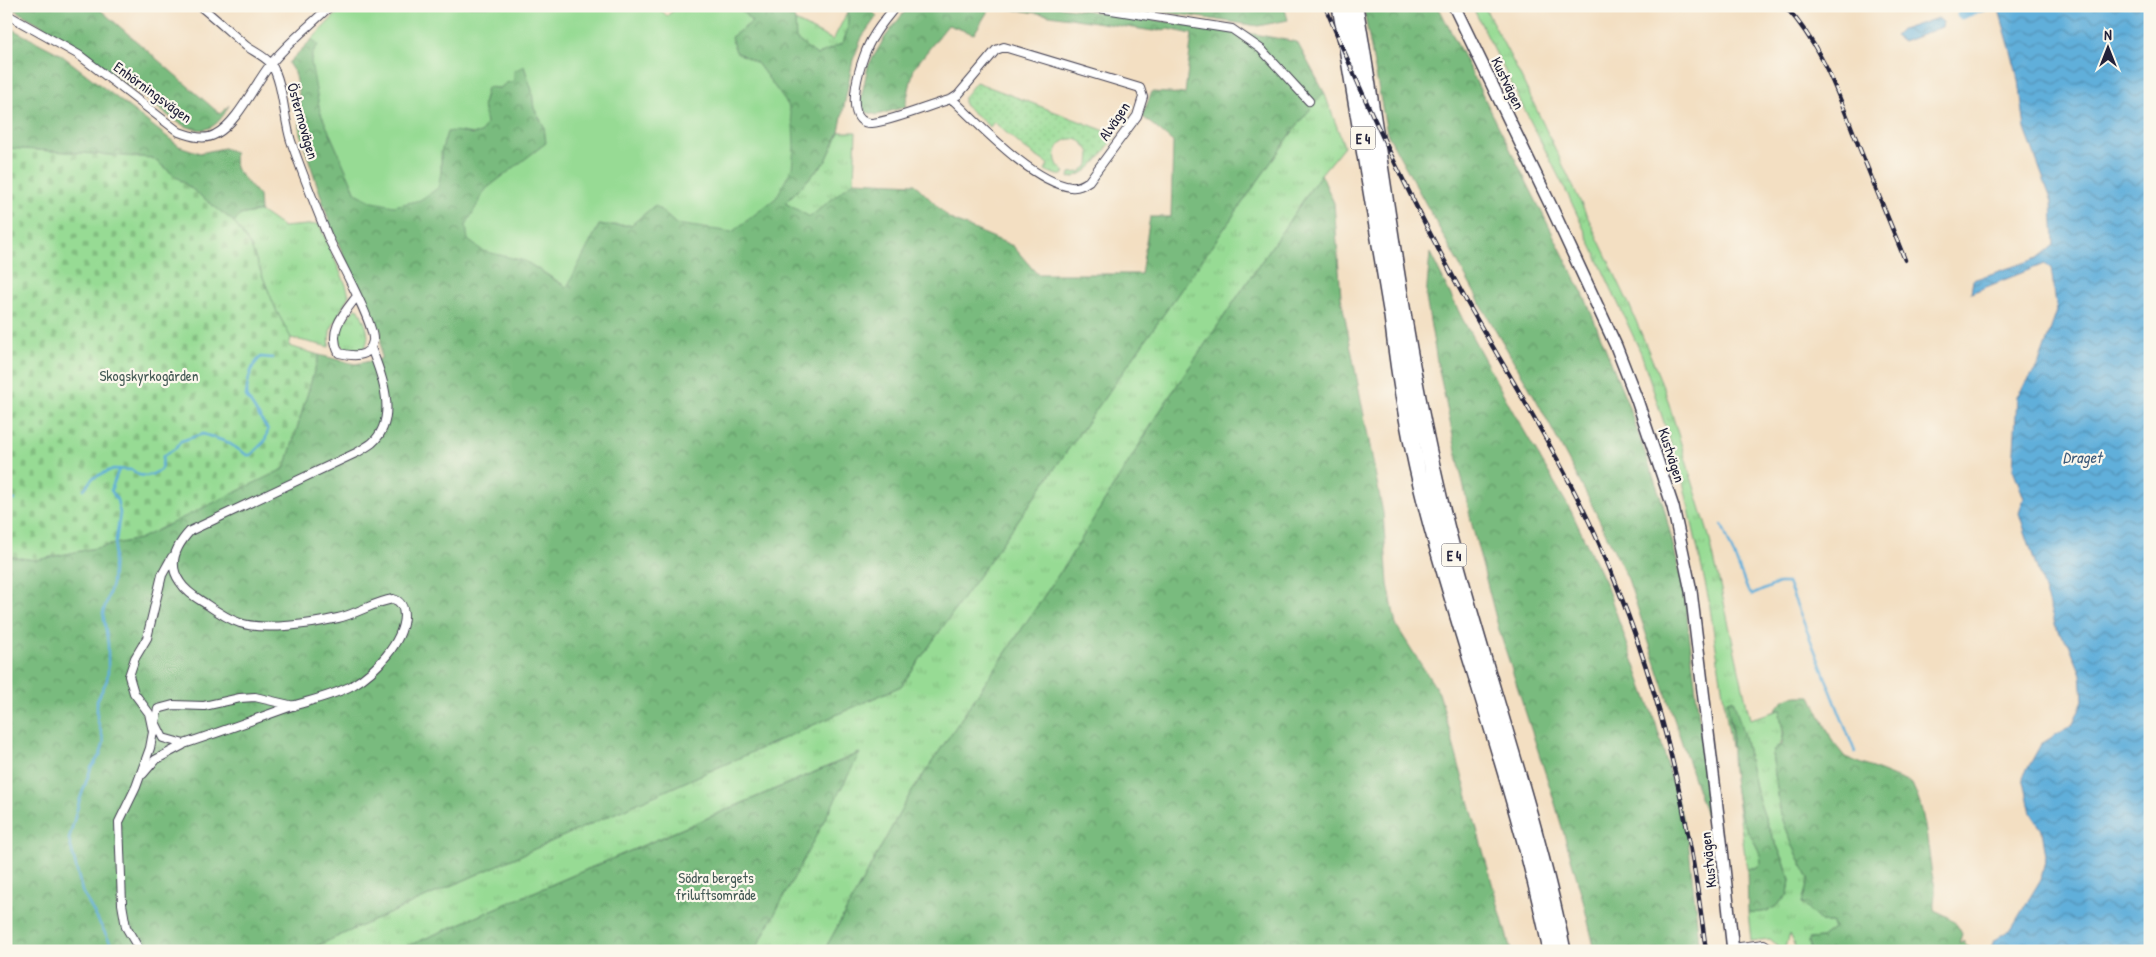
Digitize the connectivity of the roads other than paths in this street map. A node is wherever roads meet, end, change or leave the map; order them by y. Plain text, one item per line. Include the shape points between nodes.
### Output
1 (200, 6) edge
2 (330, 6) edge
3 (896, 6) edge
4 (1086, 6) edge
5 (1340, 6) edge
6 (1355, 6) edge
7 (1454, 6) edge
8 (6, 14) edge
9 (271, 63) junction
10 (952, 99) junction
11 (1309, 100) dead end
12 (357, 296) junction
13 (371, 348) junction
14 (174, 553) junction
15 (294, 706) junction
16 (184, 744) junction
17 (140, 778) junction
18 (1732, 949) edge
19 (140, 951) edge
20 (1551, 951) edge
21 (1563, 951) edge
22 (1774, 951) edge

1 - 9 street
2 - 9 street, Enhörningsvägen
3 - 10 street, Alvägen via 872,38 861,66 854,102 859,118 872,123
4 - 11 street via 1232,28 1261,49
5 - 20 highway, E 4 via 1415,455 1432,527 1524,840
6 - 21 highway, E 4 via 1429,451 1457,564 1554,904
7 - 18 main road, Kustvägen via 1616,346 1673,507 1691,591
8 - 9 street, Enhörningsvägen via 79,55 179,132 193,137 215,135 223,129
9 - 12 street, Östermovägen via 291,139 329,239
10 - 10 street, Alvägen via 1029,168 1072,187 1089,181 1137,116 1143,97 1140,88 1004,47 996,50
12 - 13 street, Östermovägen via 371,328
12 - 13 street via 340,320 333,338 335,346 339,352 352,356
13 - 14 street, Östermovägen via 384,387 386,407 384,420 372,442 358,452 190,532
14 - 15 street via 173,568 181,584 201,601 239,623 274,627 338,618 386,600 398,600 402,605 404,615 400,633 375,667 350,686
14 - 17 street, Östermovägen via 160,580 147,638 129,676 134,693 153,724 152,741
15 - 16 street
15 - 16 street via 255,697 204,706 173,705 158,709 155,722 163,738
16 - 17 street via 155,760
17 - 19 street via 119,822 124,919 129,935
18 - 22 street via 1764,944

